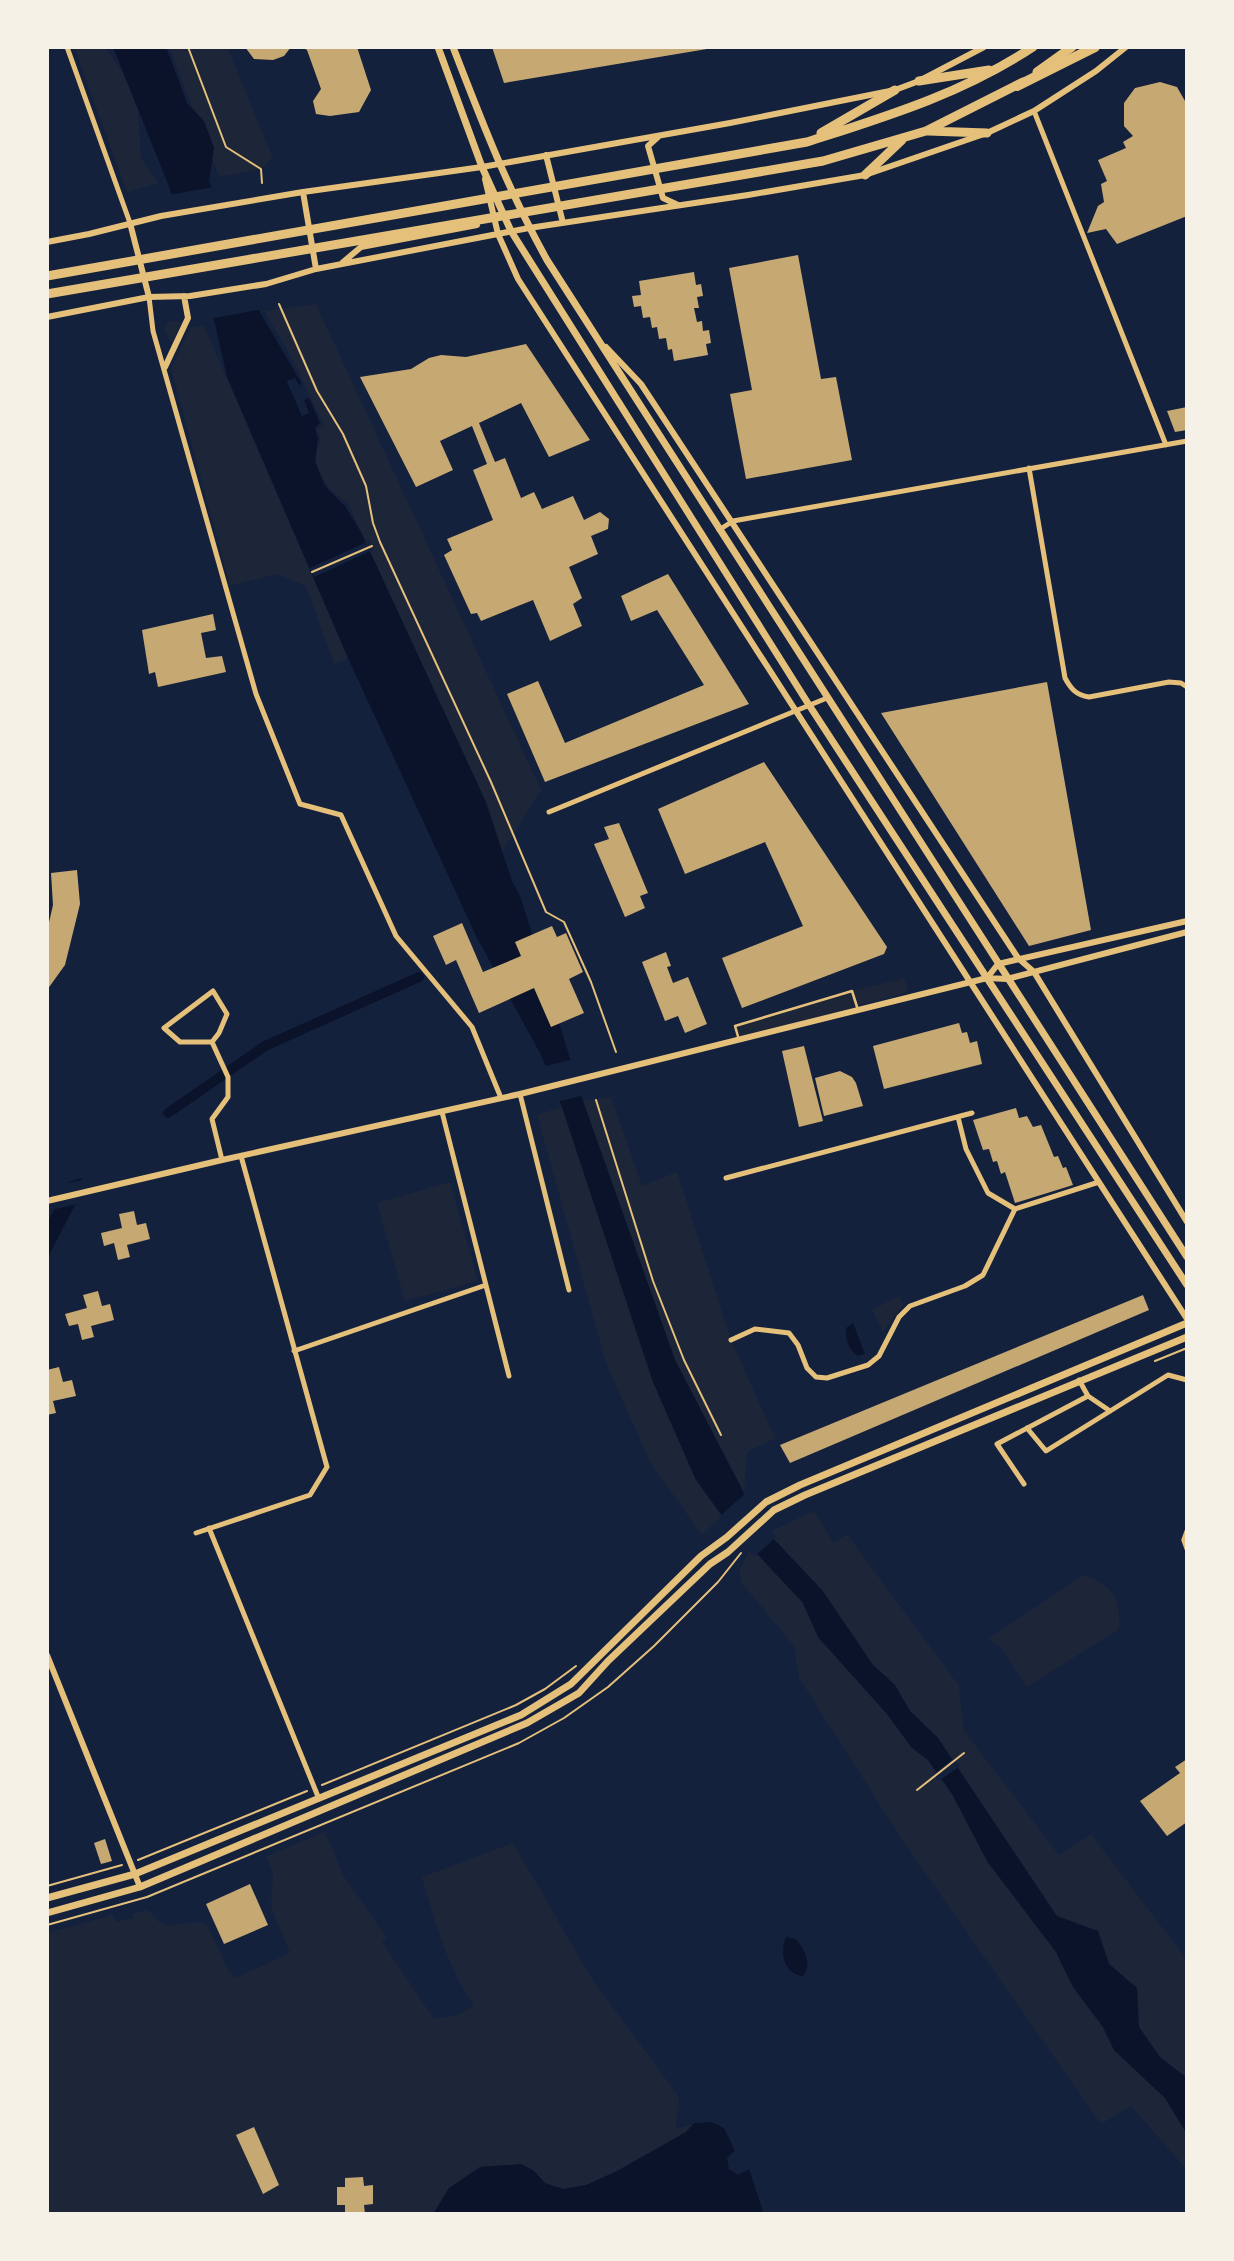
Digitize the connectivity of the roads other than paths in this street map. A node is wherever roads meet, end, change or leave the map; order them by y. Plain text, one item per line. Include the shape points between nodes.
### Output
1 (67, 47) edge
2 (438, 47) edge
3 (453, 47) edge
4 (984, 47) edge
5 (1033, 47) edge
6 (1072, 47) edge
7 (1096, 47) edge
8 (1126, 47) edge
9 (1001, 68) junction
10 (919, 81) junction
11 (1017, 86) junction
12 (895, 90) junction
13 (1034, 111) junction
14 (926, 131) junction
15 (987, 133) junction
16 (659, 135) junction
17 (904, 139) junction
18 (807, 142) junction
19 (546, 156) junction
20 (498, 164) junction
21 (482, 167) junction
22 (865, 174) junction
23 (303, 192) junction
24 (679, 205) junction
25 (523, 216) junction
26 (505, 219) junction
27 (495, 221) junction
28 (130, 223) junction
29 (564, 223) junction
30 (529, 228) junction
31 (511, 231) junction
32 (498, 234) junction
33 (47, 242) edge
34 (340, 264) junction
35 (316, 269) junction
36 (47, 276) edge
37 (47, 294) edge
38 (187, 296) junction
39 (149, 297) junction
40 (47, 317) edge
41 (597, 339) junction
42 (165, 367) junction
43 (1187, 441) edge
44 (1166, 445) junction
45 (1029, 468) junction
46 (733, 521) junction
47 (719, 530) junction
48 (1187, 687) edge
49 (827, 698) junction
50 (809, 705) junction
51 (796, 710) junction
52 (549, 812) dead end
53 (1187, 921) edge
54 (1187, 932) edge
55 (1018, 958) junction
56 (998, 964) junction
57 (1034, 972) junction
58 (987, 978) junction
59 (1007, 979) junction
60 (970, 983) junction
61 (858, 1010) junction
62 (739, 1040) junction
63 (212, 1042) junction
64 (520, 1094) junction
65 (501, 1098) junction
66 (442, 1112) junction
67 (972, 1113) dead end
68 (958, 1117) junction
69 (241, 1156) junction
70 (222, 1160) junction
71 (726, 1178) dead end
72 (1099, 1182) junction
73 (48, 1201) edge
74 (1015, 1209) junction
75 (1187, 1222) edge
76 (1187, 1257) edge
77 (486, 1285) junction
78 (1187, 1285) edge
79 (569, 1290) dead end
80 (1187, 1321) edge
81 (1187, 1337) edge
82 (731, 1340) dead end
83 (294, 1351) junction
84 (509, 1376) dead end
85 (1079, 1380) junction
86 (1187, 1380) edge
87 (1088, 1396) junction
88 (1110, 1411) junction
89 (1027, 1428) junction
90 (1024, 1484) dead end
91 (209, 1528) junction
92 (1187, 1529) edge
93 (196, 1533) dead end
94 (1187, 1551) edge
95 (47, 1655) edge
96 (319, 1799) junction
97 (135, 1874) junction
98 (140, 1887) junction
99 (47, 1898) edge
100 (47, 1913) edge

1 - 28 street
2 - 21 main road
3 - 20 main road
4 - 10 street
5 - 9 highway
6 - 11 highway
7 - 11 highway
8 - 13 street
9 - 10 highway
9 - 18 highway via 915,108
10 - 12 street
11 - 14 highway
12 - 16 street
12 - 18 highway
13 - 15 street
13 - 44 street
14 - 15 highway
14 - 17 highway
15 - 22 street
16 - 19 street
16 - 24 street via 648,146 663,198
17 - 22 highway
17 - 37 highway via 823,160
18 - 36 highway
19 - 20 street
19 - 29 street
20 - 21 street
20 - 25 main road
21 - 23 street
21 - 26 main road
21 - 27 street
22 - 24 street
23 - 28 street
23 - 35 street
24 - 29 street
25 - 26 street
25 - 30 main road
26 - 27 street
26 - 31 main road
27 - 32 street
27 - 34 street via 361,247
28 - 33 street
28 - 39 street
29 - 30 street
30 - 31 street
30 - 41 main road
31 - 32 street
31 - 50 main road
32 - 34 street
32 - 51 street via 518,279
34 - 35 street
35 - 38 street via 266,284
38 - 39 street
38 - 42 street via 188,318
39 - 40 street
39 - 42 street via 153,331
41 - 46 street via 641,384
41 - 47 main road
42 - 65 street via 256,694 300,804 341,816 396,936 472,1027
43 - 44 street
44 - 45 street
45 - 46 street
45 - 48 street via 1065,678 1071,689 1089,697 1169,682
46 - 47 street
46 - 55 street
47 - 49 main road
49 - 50 street
49 - 56 main road
50 - 51 street
50 - 58 main road
51 - 52 street
51 - 60 street
53 - 55 street
54 - 57 street
55 - 56 street
55 - 57 street
56 - 58 street
56 - 59 main road
57 - 59 street
57 - 75 street
58 - 59 street
58 - 60 street
58 - 78 main road
59 - 76 main road
60 - 61 street
60 - 72 street
61 - 62 street
61 - 62 lane via 852,991 735,1026
62 - 64 street
63 - 63 street via 226,1014 213,991 164,1028 180,1042
63 - 70 street via 229,1077 228,1097 212,1119
64 - 65 street
64 - 79 street
65 - 66 street
66 - 69 street
66 - 77 street
67 - 68 street
68 - 71 street
68 - 74 street via 988,1193
69 - 70 street
69 - 83 street
70 - 73 street
72 - 74 street
72 - 80 street
74 - 82 street via 983,1275 910,1306 899,1317 879,1356 867,1365 816,1377 789,1333 755,1328
77 - 83 street
77 - 84 street
80 - 96 main road via 766,1502 701,1556 571,1684 521,1715
81 - 85 main road
83 - 91 street via 327,1467 310,1495
85 - 87 street
85 - 98 main road via 774,1510 710,1564 579,1693 527,1724
86 - 88 street via 1168,1375
87 - 88 street
87 - 89 street
88 - 89 street via 1046,1451
89 - 90 street via 997,1444
91 - 93 street
91 - 96 street
92 - 94 street via 1183,1540
95 - 97 street
96 - 97 main road
97 - 98 street
97 - 99 main road
98 - 100 main road

